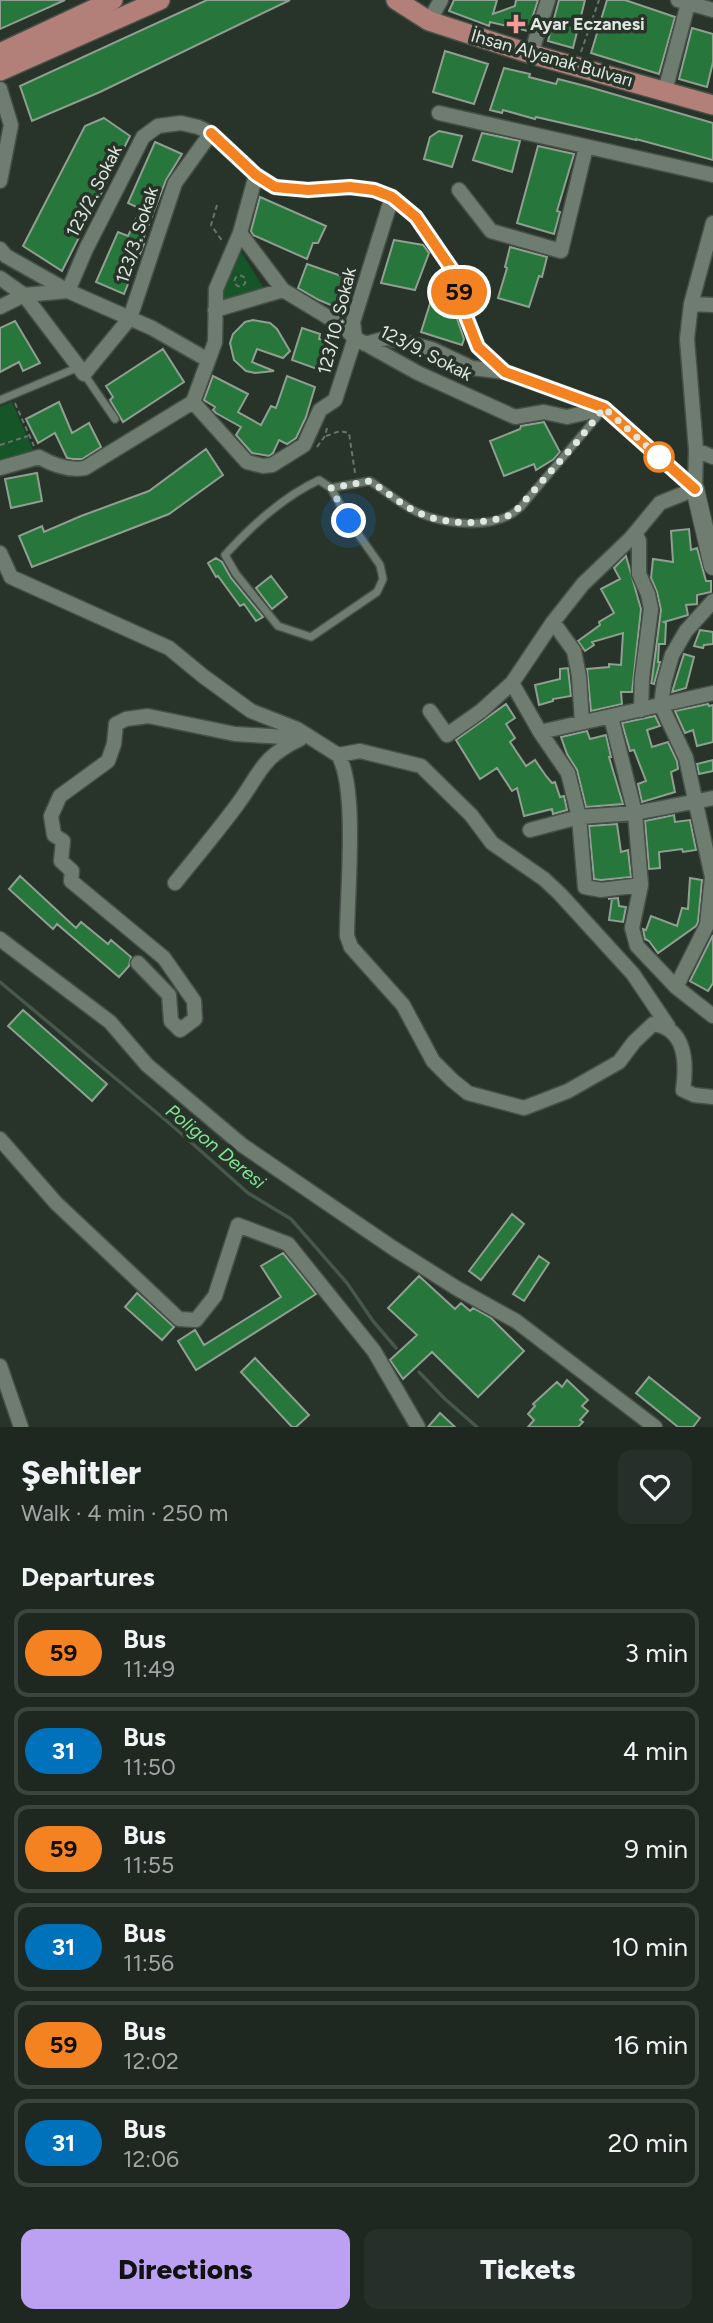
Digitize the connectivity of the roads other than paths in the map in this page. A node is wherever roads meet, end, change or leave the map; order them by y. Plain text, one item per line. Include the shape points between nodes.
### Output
1 (113, 0) edge
2 (160, 0) edge
3 (396, 0) edge
4 (440, 0) edge
5 (548, 0) edge
6 (685, 1) edge
7 (713, 10) edge
8 (429, 21) junction
9 (0, 53) edge
10 (531, 54) junction
11 (0, 71) edge
12 (0, 89) edge
13 (665, 91) junction
14 (713, 105) edge
15 (439, 113) dead end
16 (211, 133) junction
17 (586, 147) junction
18 (713, 174) edge
19 (256, 175) junction
20 (0, 181) edge
21 (459, 190) dead end
22 (392, 197) junction
23 (713, 223) edge
24 (240, 233) junction
25 (0, 249) edge
26 (0, 278) edge
27 (283, 290) junction
28 (68, 291) junction
29 (24, 295) junction
30 (691, 304) junction
31 (713, 306) edge
32 (0, 307) edge
33 (215, 310) junction
34 (130, 318) junction
35 (360, 341) junction
36 (208, 360) junction
37 (81, 371) junction
38 (505, 372) junction
39 (0, 400) edge
40 (193, 402) junction
41 (604, 408) junction
42 (115, 419) dead end
43 (696, 450) junction
44 (713, 457) edge
45 (0, 468) edge
46 (331, 488) junction
47 (695, 489) junction
48 (713, 494) edge
49 (635, 533) junction
50 (0, 553) edge
51 (713, 566) edge
52 (713, 601) edge
53 (553, 622) junction
54 (512, 683) junction
55 (713, 693) edge
56 (661, 705) junction
57 (641, 710) junction
58 (430, 711) dead end
59 (611, 718) junction
60 (582, 722) junction
61 (302, 732) junction
62 (540, 732) junction
63 (338, 755) junction
64 (713, 798) edge
65 (696, 802) junction
66 (635, 813) junction
67 (579, 817) junction
68 (530, 830) dead end
69 (712, 877) edge
70 (175, 883) dead end
71 (641, 885) junction
72 (0, 939) edge
73 (138, 963) dead end
74 (676, 987) junction
75 (713, 1016) edge
76 (668, 1026) junction
77 (713, 1097) edge
78 (0, 1139) edge
79 (0, 1366) edge
80 (15, 1404) junction
81 (0, 1413) edge
82 (21, 1427) edge
83 (418, 1427) edge
84 (655, 1427) edge

1 - 9 main road
2 - 11 main road
3 - 8 main road, İhsan Alyanak Bulvarı
4 - 8 street
5 - 10 street
6 - 7 street
6 - 13 street
8 - 10 main road, İhsan Alyanak Bulvarı
10 - 13 main road, İhsan Alyanak Bulvarı
12 - 20 street via 11,125
13 - 14 main road, İhsan Alyanak Bulvarı
15 - 17 street
16 - 19 street
16 - 28 street, 123/2. Sokak via 181,123 158,126 143,137
16 - 34 street, 123/3. Sokak via 175,183
17 - 18 street
17 - 21 street via 561,251 491,231
19 - 22 street via 275,187 350,187
19 - 24 street
22 - 35 street, 123/10. Sokak via 353,322
22 - 38 street via 416,217 443,255 455,274 478,347
23 - 30 street
24 - 27 street, 123/9. Sokak
24 - 33 street via 216,289
25 - 28 street
26 - 29 street
27 - 33 street
27 - 35 street, 123/9. Sokak
28 - 29 street
28 - 34 street
29 - 32 street
29 - 37 street
30 - 31 street
30 - 43 street via 687,339
33 - 36 street via 215,342
34 - 36 street
34 - 37 street
35 - 38 street via 387,338 432,349 472,368
35 - 40 street, 123/10. Sokak via 335,400 320,411 304,446 272,465 254,465 241,457
35 - 41 street, 123/9. Sokak via 515,417 544,412 567,416
36 - 40 street
37 - 39 lane
37 - 42 lane
38 - 41 street
40 - 45 street via 85,468 53,465 38,457
41 - 46 lane via 521,508 500,519 459,522 437,518 413,510 370,481
41 - 47 street
43 - 44 street
43 - 47 street
46 - 46 lane via 380,565 383,579 377,592 311,637 278,626 225,555 299,490 319,480
47 - 48 street
47 - 49 street via 660,503
47 - 51 street
49 - 53 street via 583,584
49 - 57 street via 639,574 651,609
50 - 61 street via 11,576 169,648 251,711
52 - 56 street via 686,631 673,655
53 - 54 street
53 - 60 street via 574,651
54 - 58 street via 447,735
54 - 62 street
55 - 56 street
56 - 57 street
56 - 65 street via 686,758
57 - 59 street
59 - 60 street
59 - 66 street
60 - 62 street
61 - 63 street
61 - 70 street via 260,768
61 - 73 street via 286,737 148,716 126,719 116,724 108,761 60,796 51,816 54,835 63,841 61,861 72,871 71,881 164,958 194,1002 195,1019 180,1031 171,1021 169,995
62 - 67 street via 568,773
63 - 76 street via 360,751 421,766 471,815 492,844 561,894 633,974
63 - 76 street via 345,765 350,826 347,936 351,947 403,1005 433,1061 452,1080 468,1093 524,1108 568,1091 620,1062 653,1024
64 - 65 street
65 - 66 street
65 - 69 street
66 - 67 street
66 - 71 street
67 - 68 street
67 - 71 street via 585,887 601,890
69 - 74 street via 707,925
71 - 74 street via 632,928 637,946
72 - 84 street via 110,1022 147,1065 242,1145 393,1248 516,1321
74 - 75 street
76 - 77 street via 682,1049 682,1090
78 - 83 street via 56,1203 179,1319 196,1320 215,1296 238,1225 288,1244 374,1351
79 - 80 street
80 - 81 street
80 - 82 street

